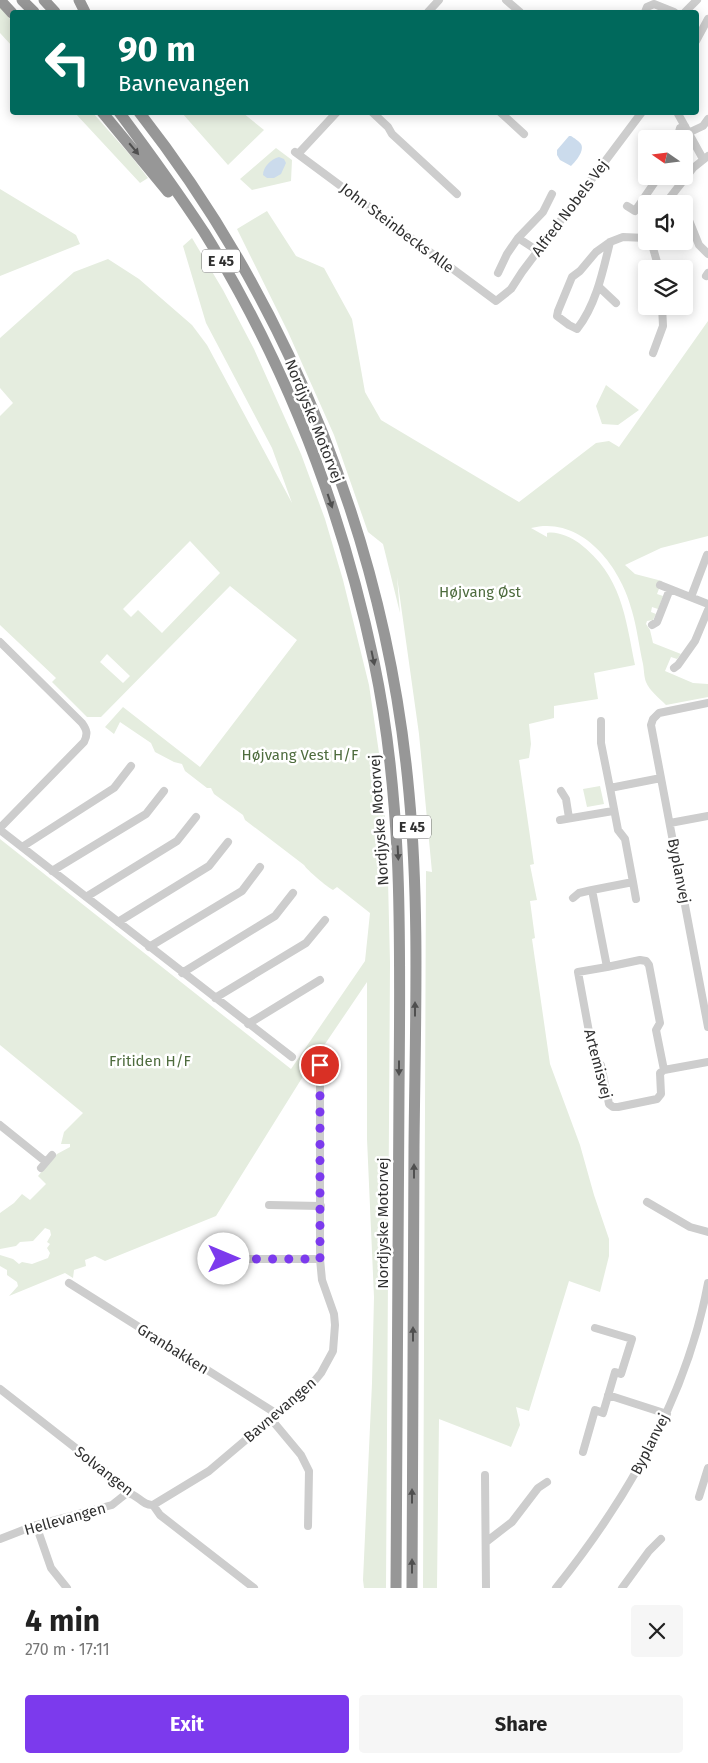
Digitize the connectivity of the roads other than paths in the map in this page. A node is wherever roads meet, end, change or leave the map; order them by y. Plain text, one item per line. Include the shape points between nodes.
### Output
1 (0, 0) edge
2 (22, 0) edge
3 (44, 0) edge
4 (439, 0) edge
5 (506, 0) edge
6 (697, 0) edge
7 (32, 10) edge
8 (53, 10) edge
9 (430, 10) edge
10 (518, 10) edge
11 (646, 10) edge
12 (669, 10) edge
13 (687, 10) edge
14 (10, 12) edge
15 (708, 20) edge
16 (699, 36) edge
17 (105, 115) edge
18 (121, 115) edge
19 (141, 115) edge
20 (146, 115) edge
21 (334, 115) edge
22 (375, 115) edge
23 (503, 115) edge
24 (640, 115) edge
25 (679, 115) edge
26 (708, 119) edge
27 (687, 129) junction
28 (679, 130) edge
29 (524, 134) dead end
30 (705, 158) edge
31 (174, 159) junction
32 (653, 185) edge
33 (457, 194) dead end
34 (552, 194) dead end
35 (672, 195) edge
36 (627, 206) dead end
37 (636, 211) joint
38 (693, 230) edge
39 (518, 238) junction
40 (638, 238) edge
41 (610, 242) junction
42 (538, 251) junction
43 (708, 254) edge
44 (498, 273) dead end
45 (599, 287) junction
46 (496, 301) joint
47 (616, 303) dead end
48 (662, 315) edge
49 (653, 353) dead end
50 (301, 423) junction
51 (707, 555) edge
52 (660, 585) dead end
53 (670, 589) junction
54 (691, 597) junction
55 (708, 604) edge
56 (708, 610) edge
57 (652, 625) dead end
58 (0, 642) edge
59 (674, 668) dead end
60 (708, 703) edge
61 (601, 721) dead end
62 (131, 766) dead end
63 (661, 778) junction
64 (610, 788) junction
65 (164, 791) dead end
66 (561, 791) dead end
67 (613, 811) junction
68 (708, 816) edge
69 (196, 817) dead end
70 (569, 818) junction
71 (560, 820) dead end
72 (670, 823) junction
73 (0, 829) edge
74 (228, 842) dead end
75 (22, 847) junction
76 (260, 867) dead end
77 (52, 871) junction
78 (633, 882) junction
79 (592, 890) junction
80 (293, 893) dead end
81 (86, 897) junction
82 (573, 898) dead end
83 (636, 899) dead end
84 (325, 920) dead end
85 (118, 922) junction
86 (149, 947) junction
87 (607, 967) junction
88 (182, 973) junction
89 (320, 980) dead end
90 (215, 998) junction
91 (707, 1014) edge
92 (248, 1024) junction
93 (708, 1027) edge
94 (292, 1058) dead end
95 (708, 1062) edge
96 (320, 1065) dead end
97 (664, 1070) junction
98 (0, 1125) edge
99 (52, 1154) dead end
100 (647, 1202) dead end
101 (269, 1205) dead end
102 (321, 1206) junction
103 (708, 1232) edge
104 (210, 1259) dead end
105 (320, 1259) junction
106 (69, 1283) dead end
107 (708, 1285) edge
108 (594, 1328) dead end
109 (0, 1389) edge
110 (608, 1395) junction
111 (667, 1414) junction
112 (274, 1416) junction
113 (583, 1452) dead end
114 (708, 1468) edge
115 (485, 1475) dead end
116 (547, 1482) dead end
117 (127, 1494) junction
118 (699, 1497) dead end
119 (154, 1505) junction
120 (36, 1525) junction
121 (308, 1526) dead end
122 (0, 1539) edge
123 (661, 1539) dead end
124 (486, 1542) junction
125 (67, 1588) edge
126 (254, 1588) edge
127 (396, 1588) edge
128 (412, 1588) edge
129 (486, 1588) edge
130 (556, 1588) edge
131 (622, 1588) edge

1 - 14 highway
2 - 7 highway
3 - 8 highway
4 - 9 street
5 - 10 street
6 - 13 street
11 - 12 street via 654,4
15 - 16 street
17 -> 50 highway via 168,191 197,234
18 - 50 highway, Nordjyske Motorvej / E 45 via 157,163 231,278
19 - 31 highway, Nordjyske Motorvej / E 45
20 - 31 highway
21 - 46 street, John Steinbecks Alle via 297,153
22 - 33 street
23 - 29 street
24 - 42 street, Alfred Nobels Vej
25 - 27 street
26 - 27 street via 703,126
27 - 28 street
27 - 30 street
30 - 35 street
128 -> 31 highway, Nordjyske Motorvej / E 45 via 415,909 409,792 391,666 371,579 352,516 324,438 289,356 251,282
32 - 37 street
34 - 39 street via 543,212
36 - 37 street
38 - 43 street via 699,245
39 - 42 street
39 - 44 street
40 - 41 street via 622,237
41 - 45 street
41 - 45 street via 572,277 557,316 577,329
42 - 46 street, Alfred Nobels Vej via 511,289
45 - 47 street
48 - 49 street via 663,326
50 -> 127 highway, Nordjyske Motorvej / E 45 via 337,522 364,619 386,728 396,828 400,901
51 - 54 street
52 - 53 street
53 - 54 street
53 - 57 street via 657,622
54 - 55 street
56 - 59 street via 695,641
58 - 73 street via 87,729 84,742
60 - 63 street, Byplanvej via 659,713 654,717 651,725
61 - 64 street via 601,743
62 - 75 street via 114,788
63 - 64 street
63 - 72 street, Byplanvej
64 - 67 street
65 - 77 street via 146,814
66 - 70 street via 566,799
67 - 70 street
67 - 78 street via 618,830 625,839
68 - 72 street
69 - 81 street via 177,841
70 - 71 street
72 - 91 street, Byplanvej
73 - 75 street
74 - 85 street via 209,866
75 - 77 street
76 - 86 street via 242,891
77 - 81 street
78 - 79 street
78 - 83 street
79 - 82 street
79 - 87 street
80 - 88 street via 275,916
81 - 85 street
84 - 90 street via 306,943
85 - 86 street
86 - 88 street
87 - 97 street, Artemisvej via 646,961 660,1023 656,1030
87 - 97 street, Artemisvej via 577,969 594,1059 601,1065 609,1104 618,1107 657,1100 661,1094 660,1073
88 - 90 street
89 - 92 street
90 - 92 street
91 - 93 street, Byplanvej
92 - 94 street
95 - 97 street
96 - 102 street, Bavnevangen
98 - 99 street via 43,1165
100 - 103 street via 690,1226
101 - 102 street
102 - 105 street, Bavnevangen
104 - 105 street
105 - 112 street, Bavnevangen via 322,1280 334,1314 333,1350 312,1384
106 - 112 street, Granbakken
107 - 111 street, Byplanvej via 695,1339
108 - 110 street via 632,1339 621,1374 615,1372
109 - 117 street, Solvangen via 122,1485
110 - 111 street
110 - 113 street via 603,1413 596,1410
111 - 130 street, Byplanvej via 619,1502
112 - 119 street, Bavnevangen via 208,1471
112 - 121 street, Granbakken via 309,1471
114 - 118 street
115 - 124 street
116 - 124 street via 538,1488 512,1522
117 - 119 street, Solvangen
117 - 120 street, Hellevangen via 112,1505
119 - 126 street, Solvangen via 160,1515
120 - 122 street, Hellevangen
120 - 125 street via 51,1568
123 - 131 street
124 - 129 street

